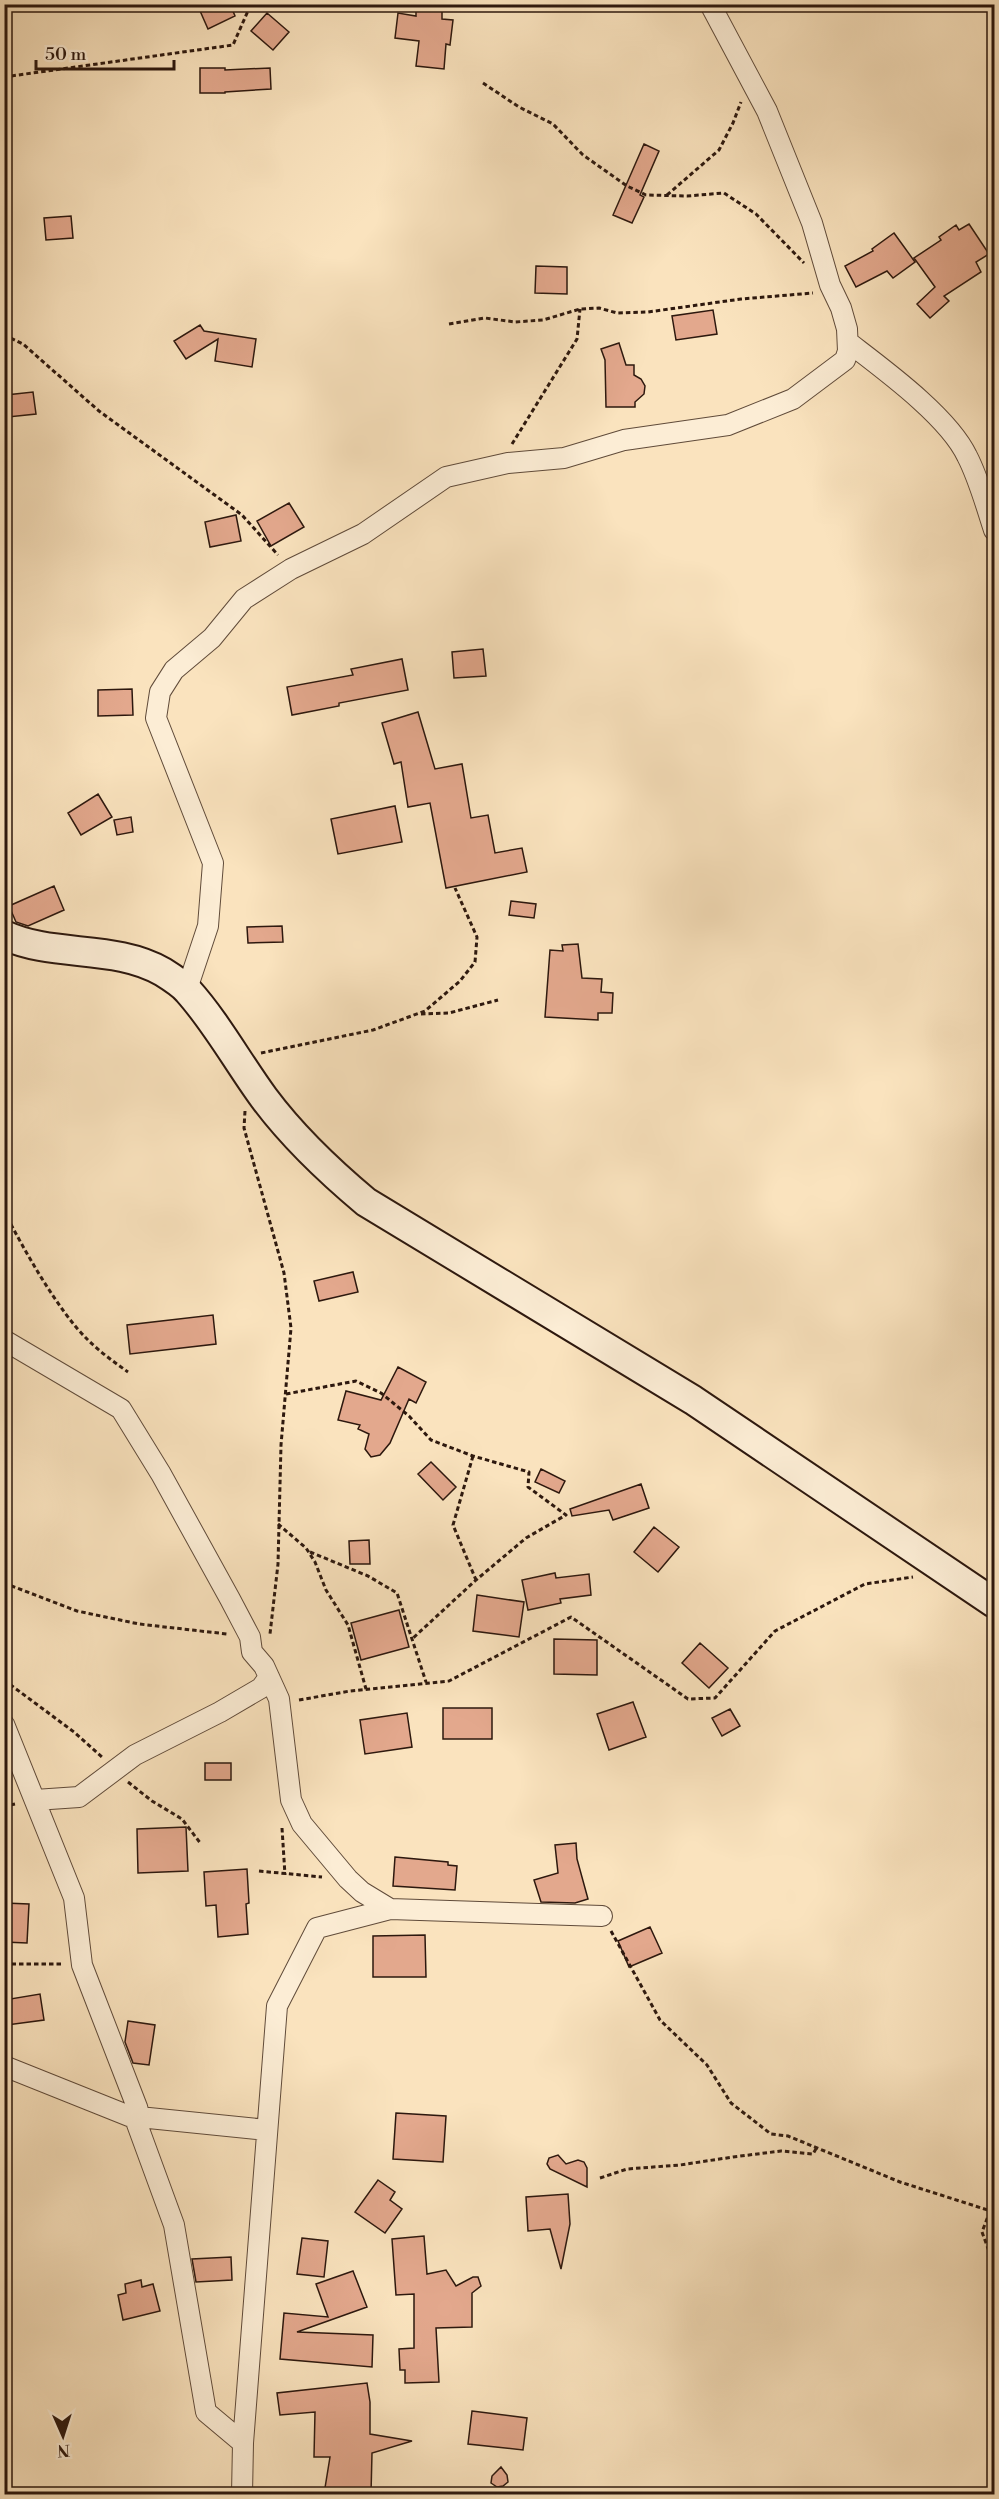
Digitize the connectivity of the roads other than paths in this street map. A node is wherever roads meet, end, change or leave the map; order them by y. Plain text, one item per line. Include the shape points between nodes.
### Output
1 (710, 4) edge
2 (848, 342) junction
3 (994, 530) edge
4 (4, 935) edge
5 (187, 989) junction
6 (4, 1340) edge
7 (994, 1603) edge
8 (266, 1672) junction
9 (4, 1724) edge
10 (35, 1800) junction
11 (390, 1909) junction
12 (602, 1916) road end
13 (4, 2066) edge
14 (140, 2118) junction
15 (267, 2130) junction
16 (243, 2443) junction
17 (242, 2494) edge

1 - 2 street via 767,111 812,223 841,308
2 - 3 street via 947,425 967,455
2 - 5 street via 845,360 793,399 728,425 624,440 564,458 508,463 446,477 363,534 291,569 244,599 212,638 174,670 160,692 156,718 213,863 208,926
4 - 5 street via 22,944 131,961 161,971
5 - 7 street via 265,1100 324,1166 366,1202 693,1400
6 - 8 street via 121,1409 161,1474
8 - 10 street via 261,1688 135,1755 79,1797
8 - 11 street via 279,1699 291,1800 302,1824 348,1879
9 - 10 street
10 - 14 street via 74,1898 82,1965
11 - 12 street
11 - 15 street via 317,1928 277,2006
13 - 14 street
14 - 15 street
14 - 16 street via 137,2124 174,2225 206,2412
15 - 16 street
16 - 17 street

